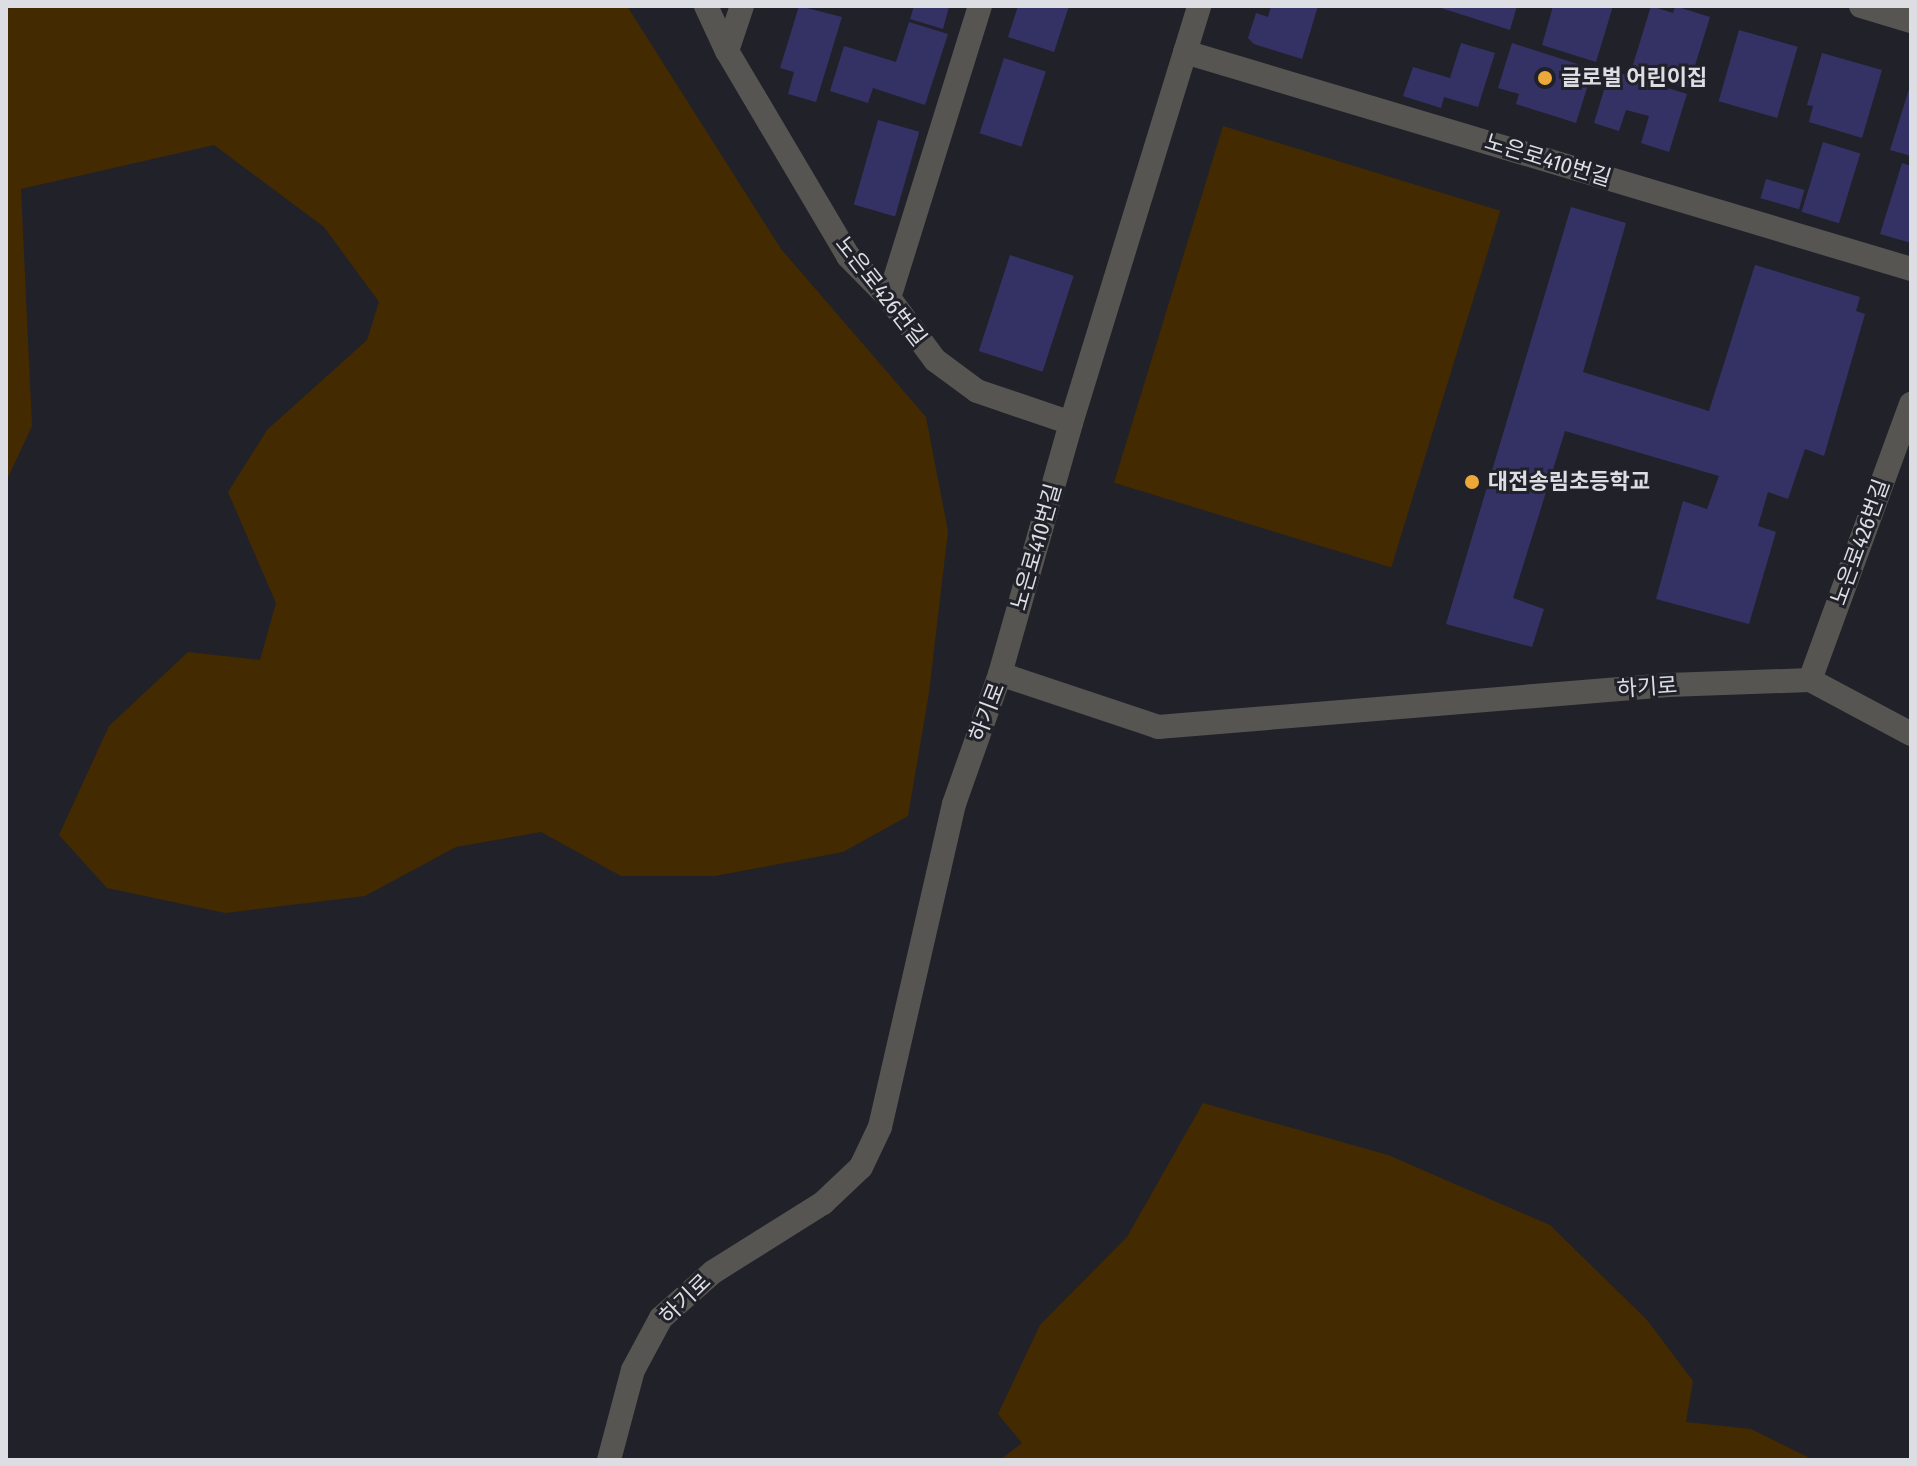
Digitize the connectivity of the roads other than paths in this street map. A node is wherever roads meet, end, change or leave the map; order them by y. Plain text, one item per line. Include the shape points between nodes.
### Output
1 (706, 6) edge
2 (742, 6) edge
3 (980, 6) edge
4 (1199, 6) edge
5 (1861, 6) edge
6 (1911, 21) edge
7 (727, 51) junction
8 (1185, 52) junction
9 (1911, 269) edge
10 (889, 298) junction
11 (1911, 404) edge
12 (1071, 423) junction
13 (1000, 674) junction
14 (1810, 680) junction
15 (1911, 734) edge
16 (609, 1460) edge

1 - 7 street, 노은로426번길
2 - 7 street
3 - 10 street
4 - 8 street, 노은로410번길
5 - 6 street
7 - 10 street, 노은로426번길 via 848,256
8 - 9 street, 노은로410번길
8 - 12 street, 노은로410번길
10 - 12 street, 노은로426번길 via 935,360 977,391
11 - 14 street, 노은로426번길
12 - 13 street, 노은로410번길
13 - 14 street, 하기로 via 1158,727 1668,685
13 - 16 street, 하기로 via 954,804 880,1127 861,1167 823,1203 713,1272 661,1318 633,1370
14 - 15 street

